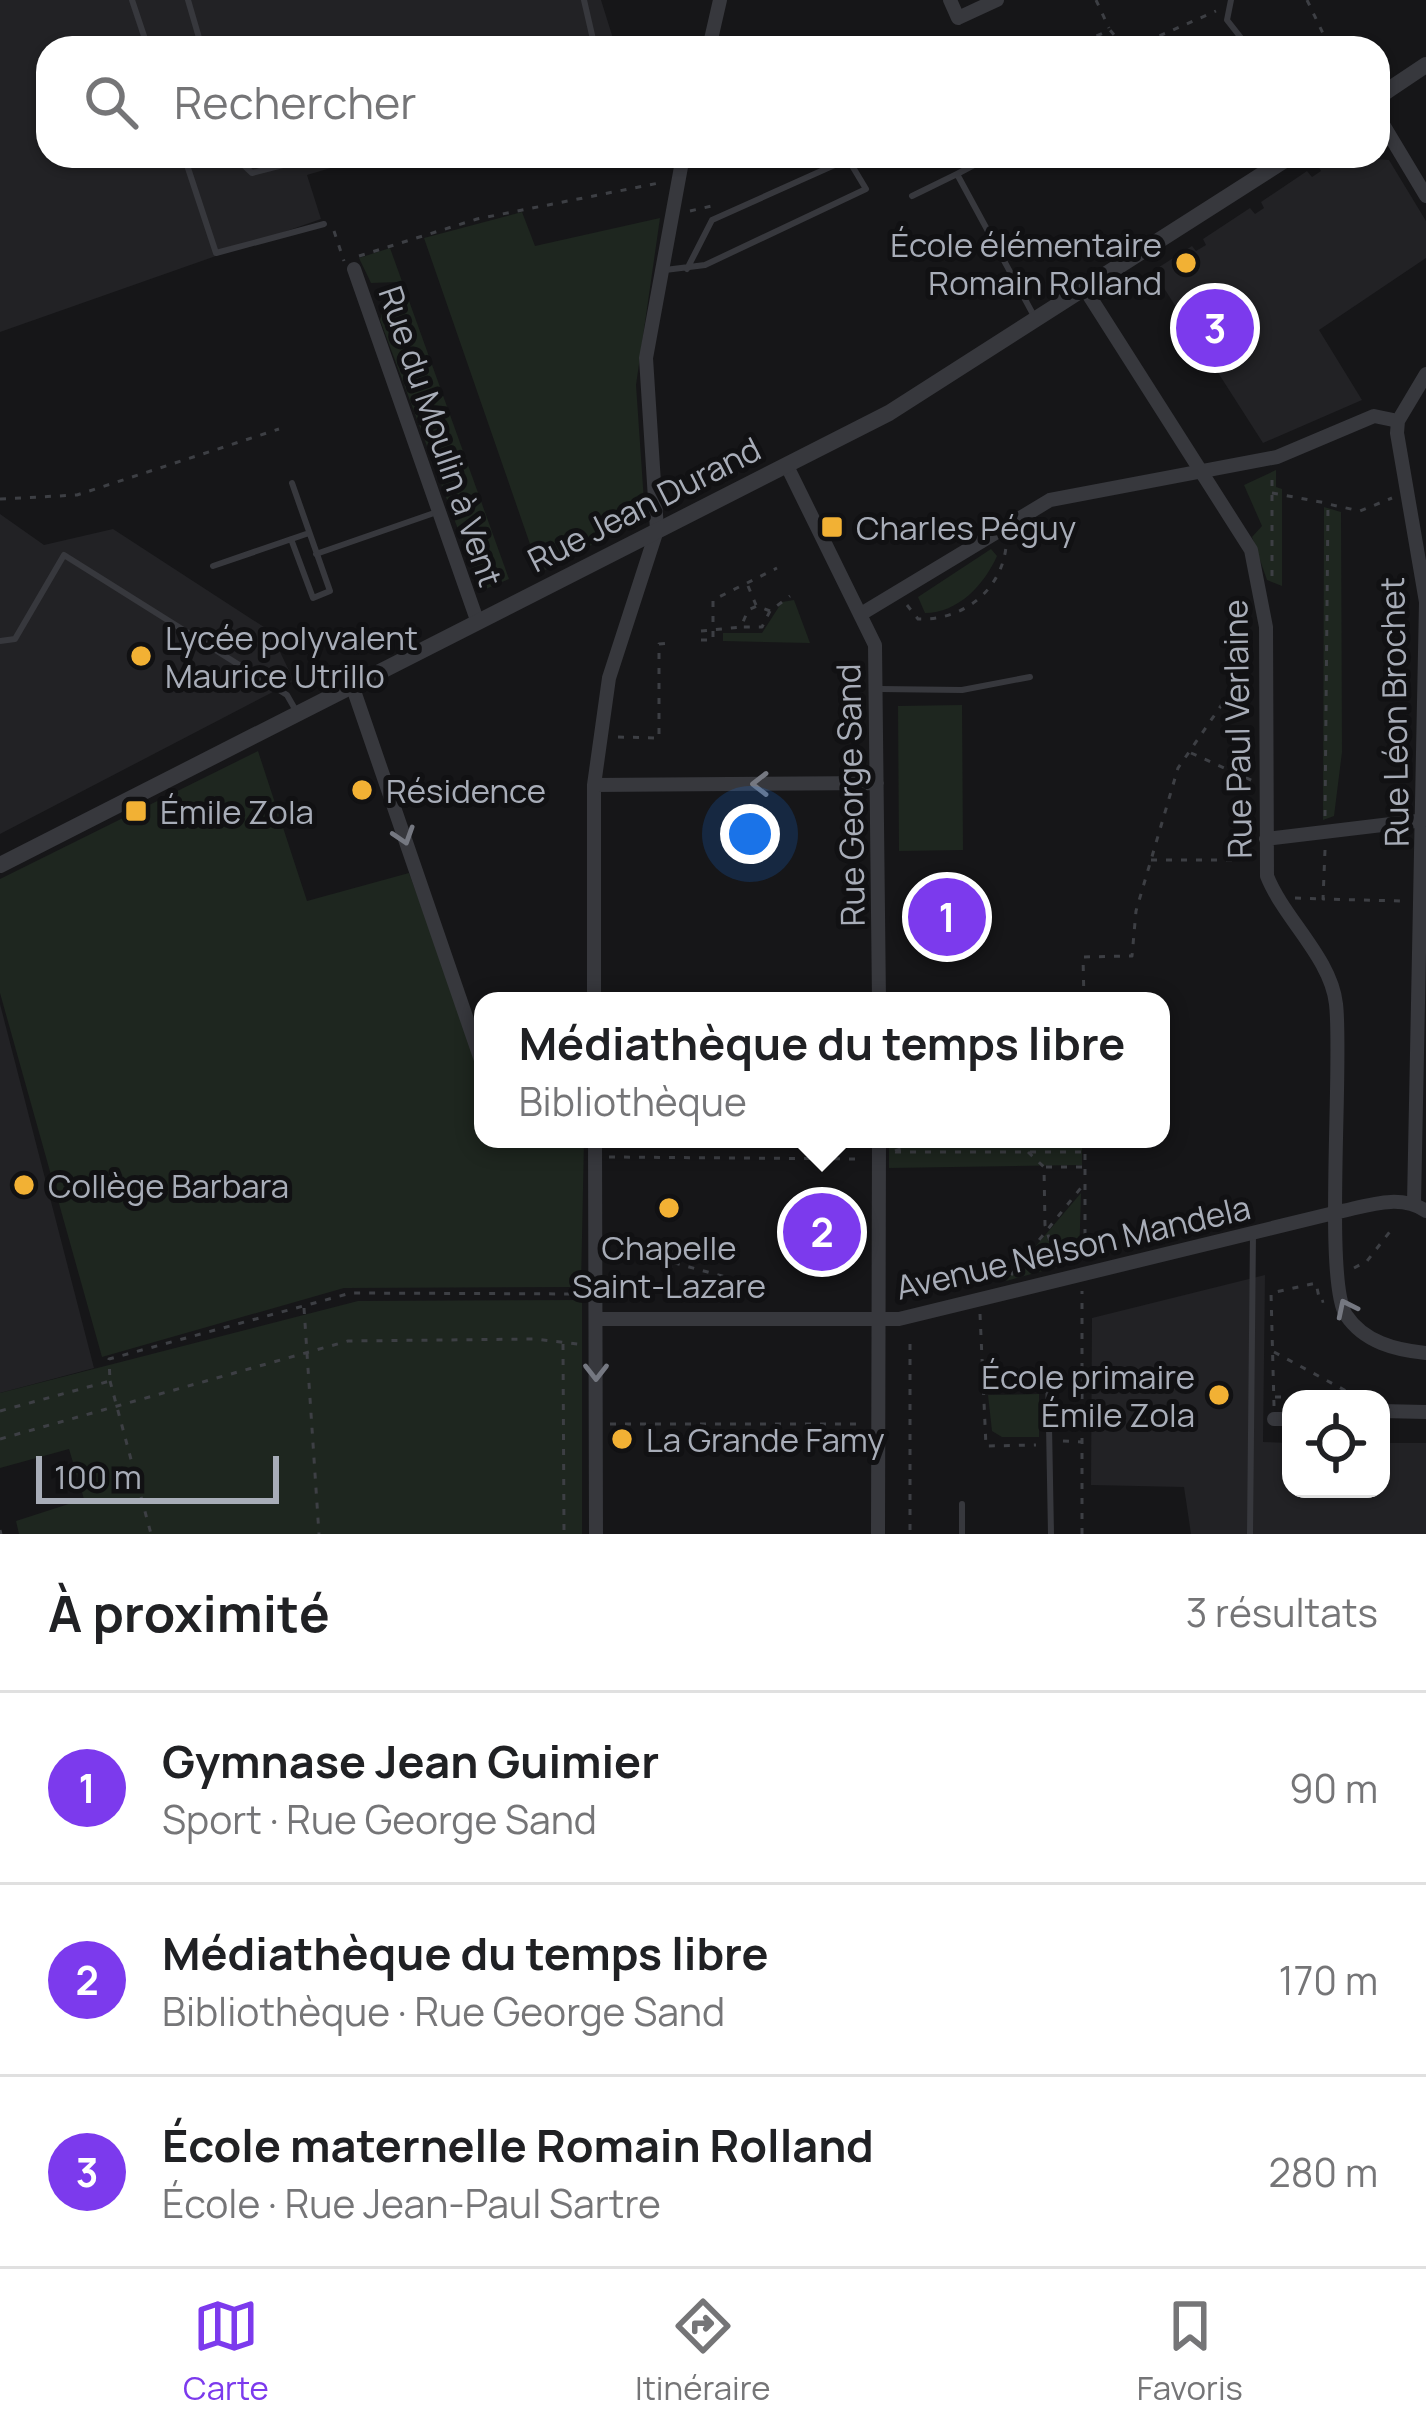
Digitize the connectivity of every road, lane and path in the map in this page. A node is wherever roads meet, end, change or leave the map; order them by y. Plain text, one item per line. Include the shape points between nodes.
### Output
1 (132, 0) edge
2 (188, 0) edge
3 (584, 0) edge
4 (720, 0) edge
5 (950, 0) edge
6 (997, 0) edge
7 (1096, 0) edge
8 (1307, 0) edge
9 (1228, 3) edge
10 (1110, 30) junction
11 (144, 36) edge
12 (198, 36) edge
13 (592, 36) edge
14 (712, 36) edge
15 (1097, 36) edge
16 (1116, 36) edge
17 (1155, 36) edge
18 (1240, 36) edge
19 (1324, 36) edge
20 (1426, 65) edge
21 (1390, 89) edge
22 (1390, 136) edge
23 (188, 168) edge
24 (680, 168) edge
25 (828, 168) edge
26 (853, 168) edge
27 (968, 168) edge
28 (1272, 168) edge
29 (957, 174) junction
30 (677, 179) junction
31 (912, 196) dead end
32 (1426, 196) edge
33 (324, 224) joint
34 (354, 269) dead end
35 (662, 269) junction
36 (687, 269) junction
37 (1085, 289) junction
38 (1036, 319) junction
39 (1426, 374) edge
40 (1398, 421) junction
41 (279, 429) dead end
42 (1272, 458) junction
43 (787, 466) junction
44 (1201, 473) junction
45 (292, 483) dead end
46 (1272, 493) junction
47 (1406, 493) junction
48 (0, 499) edge
49 (1328, 504) junction
50 (439, 512) junction
51 (657, 530) junction
52 (997, 530) junction
53 (309, 533) junction
54 (292, 539) junction
55 (316, 554) junction
56 (213, 566) dead end
57 (777, 568) dead end
58 (1272, 576) dead end
59 (747, 584) junction
60 (897, 592) junction
61 (790, 596) dead end
62 (757, 606) junction
63 (770, 611) junction
64 (861, 614) junction
65 (477, 620) junction
66 (741, 627) junction
67 (713, 631) junction
68 (701, 632) dead end
69 (701, 640) dead end
70 (0, 641) edge
71 (669, 643) dead end
72 (1266, 649) junction
73 (1030, 676) dead end
74 (352, 685) junction
75 (876, 689) junction
76 (1426, 711) edge
77 (297, 714) junction
78 (618, 737) dead end
79 (1189, 752) junction
80 (877, 783) junction
81 (593, 784) junction
82 (1264, 786) junction
83 (1424, 820) edge
84 (1325, 832) junction
85 (1266, 839) junction
86 (1248, 856) dead end
87 (1150, 860) junction
88 (0, 866) edge
89 (1276, 898) junction
90 (1323, 899) junction
91 (1422, 902) junction
92 (1073, 965) dead end
93 (1084, 965) junction
94 (594, 992) edge
95 (879, 992) edge
96 (1084, 992) edge
97 (474, 1052) edge
98 (595, 1148) edge
99 (879, 1148) edge
100 (1013, 1148) edge
101 (1085, 1148) edge
102 (895, 1152) dead end
103 (1013, 1152) junction
104 (1028, 1152) junction
105 (1076, 1152) junction
106 (1085, 1152) junction
107 (595, 1157) junction
108 (879, 1160) junction
109 (1071, 1167) junction
110 (1085, 1167) junction
111 (1044, 1168) junction
112 (1085, 1183) junction
113 (1420, 1207) edge
114 (1338, 1211) junction
115 (1392, 1229) dead end
116 (1252, 1233) junction
117 (670, 1250) dead end
118 (670, 1262) junction
119 (1085, 1272) junction
120 (1336, 1277) junction
121 (1061, 1278) junction
122 (670, 1280) junction
123 (596, 1294) junction
124 (671, 1294) dead end
125 (987, 1298) junction
126 (1338, 1299) junction
127 (303, 1306) junction
128 (596, 1319) junction
129 (879, 1319) junction
130 (563, 1342) junction
131 (910, 1344) dead end
132 (596, 1347) junction
133 (1273, 1351) junction
134 (307, 1352) junction
135 (1426, 1353) edge
136 (995, 1373) dead end
137 (110, 1381) junction
138 (1342, 1389) joint
139 (1274, 1397) junction
140 (117, 1406) junction
141 (0, 1411) edge
142 (1390, 1412) edge
143 (1426, 1412) edge
144 (1274, 1419) joint
145 (1282, 1419) edge
146 (596, 1424) junction
147 (878, 1424) junction
148 (0, 1439) edge
149 (1082, 1442) junction
150 (1048, 1444) junction
151 (962, 1504) dead end
152 (151, 1534) edge
153 (319, 1534) edge
154 (564, 1534) edge
155 (596, 1534) edge
156 (878, 1534) edge
157 (910, 1534) edge
158 (962, 1534) edge
159 (1051, 1534) edge
160 (1082, 1534) edge
161 (1250, 1534) edge

1 - 11 lane
2 - 12 lane
3 - 13 lane
4 - 14 street
5 - 6 street via 958,18
7 - 10 path
8 - 19 path
9 - 17 path
9 - 18 lane via 1227,20
10 - 15 path
10 - 16 path
20 - 21 street
22 - 32 street
23 - 33 lane via 216,253
24 - 30 street
25 - 36 lane via 712,220
26 - 36 lane via 866,190
27 - 29 lane
28 - 37 street, Rue Jean Durand
29 - 31 lane
29 - 38 lane
30 - 33 path via 477,219 343,261 334,230
30 - 35 street
34 - 50 street, Rue du Moulin à Vent
35 - 36 lane
35 - 51 street via 646,358
37 - 38 street, Rue Jean Durand
37 - 44 street, Rue Paul Verlaine
38 - 43 street, Rue Jean Durand via 889,413
39 - 40 street
40 - 42 street via 1374,416
40 - 47 street, Rue Léon Brochet
41 - 48 path via 77,495
42 - 44 street
42 - 46 path
43 - 51 street, Rue Jean Durand
43 - 64 street, Rue George Sand
44 - 52 street via 1050,500
44 - 72 street, Rue Paul Verlaine via 1251,550
45 - 53 lane
46 - 49 path
46 - 58 path
47 - 49 path via 1360,511
47 - 76 street, Rue Léon Brochet via 1426,602
49 - 84 path
50 - 55 lane
50 - 65 street, Rue du Moulin à Vent
51 - 65 street, Rue Jean Durand
51 - 81 street via 610,678
52 - 60 street
52 - 60 path via 1008,550 986,595 946,620 918,619
53 - 54 lane
53 - 55 lane
54 - 55 lane via 314,598 329,591
54 - 56 lane
57 - 59 path
59 - 62 path
59 - 67 path via 713,600
60 - 64 street
61 - 63 path
62 - 63 path
62 - 66 path
63 - 66 path via 762,627
64 - 75 street, Rue George Sand via 875,645
65 - 74 street, Rue Jean Durand
66 - 67 path
67 - 68 path
67 - 69 path via 713,640
70 - 77 lane via 15,639 64,555 287,695
71 - 78 path via 659,644 659,738
72 - 79 path via 1246,650 1236,684
72 - 82 street, Rue Paul Verlaine
73 - 75 lane via 962,690
74 - 77 street, Rue Jean Durand
74 -> 97 street via 435,915
75 - 80 street, Rue George Sand
76 - 83 street, Rue Léon Brochet
77 - 88 street, Rue Jean Durand
79 - 82 path
79 - 87 path
80 -> 81 street
80 - 95 street, Rue George Sand
81 - 94 street
82 - 85 street, Rue Paul Verlaine
83 - 84 street
83 - 91 street, Rue Léon Brochet
84 - 85 street
84 - 90 path
85 - 89 street, Rue Paul Verlaine
86 - 87 path
87 - 93 path via 1132,956 1083,957
89 - 90 path
89 - 114 street, Rue Paul Verlaine via 1336,1000
90 - 91 path
91 - 113 street, Rue Léon Brochet
92 - 93 path
93 - 96 path
98 - 107 street
99 - 108 street
100 - 103 path
101 - 106 path
102 - 103 path
103 - 104 path
104 - 105 path
104 - 111 path
105 - 106 path
105 - 109 path
106 - 110 path
107 - 108 path
107 - 123 street
108 - 129 street
109 - 110 path
109 - 111 path
110 - 112 path
111 - 121 path via 1045,1225
112 - 119 path
112 - 125 path
113 - 114 street, Avenue Nelson Mandela via 1391,1201
114 - 116 street, Avenue Nelson Mandela
114 - 120 street, Rue Paul Verlaine
115 - 120 path via 1367,1261
116 - 119 street, Avenue Nelson Mandela
116 - 161 lane
117 - 118 path
118 - 122 path
118 - 122 path via 733,1279
119 - 121 street, Avenue Nelson Mandela
119 - 149 path
120 - 126 street, Rue Paul Verlaine
121 - 125 street, Avenue Nelson Mandela
122 - 124 path
123 - 127 path via 351,1293
123 - 128 street
125 - 129 street, Avenue Nelson Mandela
125 - 150 path via 986,1446
126 - 133 path via 1320,1302 1316,1283 1271,1294
135 -> 126 street via 1371,1340
127 - 134 path
127 - 137 path via 109,1359
128 - 129 street, Avenue Nelson Mandela
128 - 132 street
129 - 147 street
130 - 132 path
130 - 134 path via 348,1340
130 - 154 path
131 - 157 path
132 -> 146 street
133 - 138 path
133 - 139 path
134 - 140 path
134 - 153 path
136 - 150 lane via 1048,1371
137 - 140 path
137 - 141 path
138 - 139 path via 1336,1398
139 - 144 path
140 - 148 path
140 - 152 path
142 - 143 street
144 - 145 street
146 - 147 path
146 - 155 street
147 - 156 street
149 - 150 path
149 - 160 path
150 - 159 lane
151 - 158 lane

